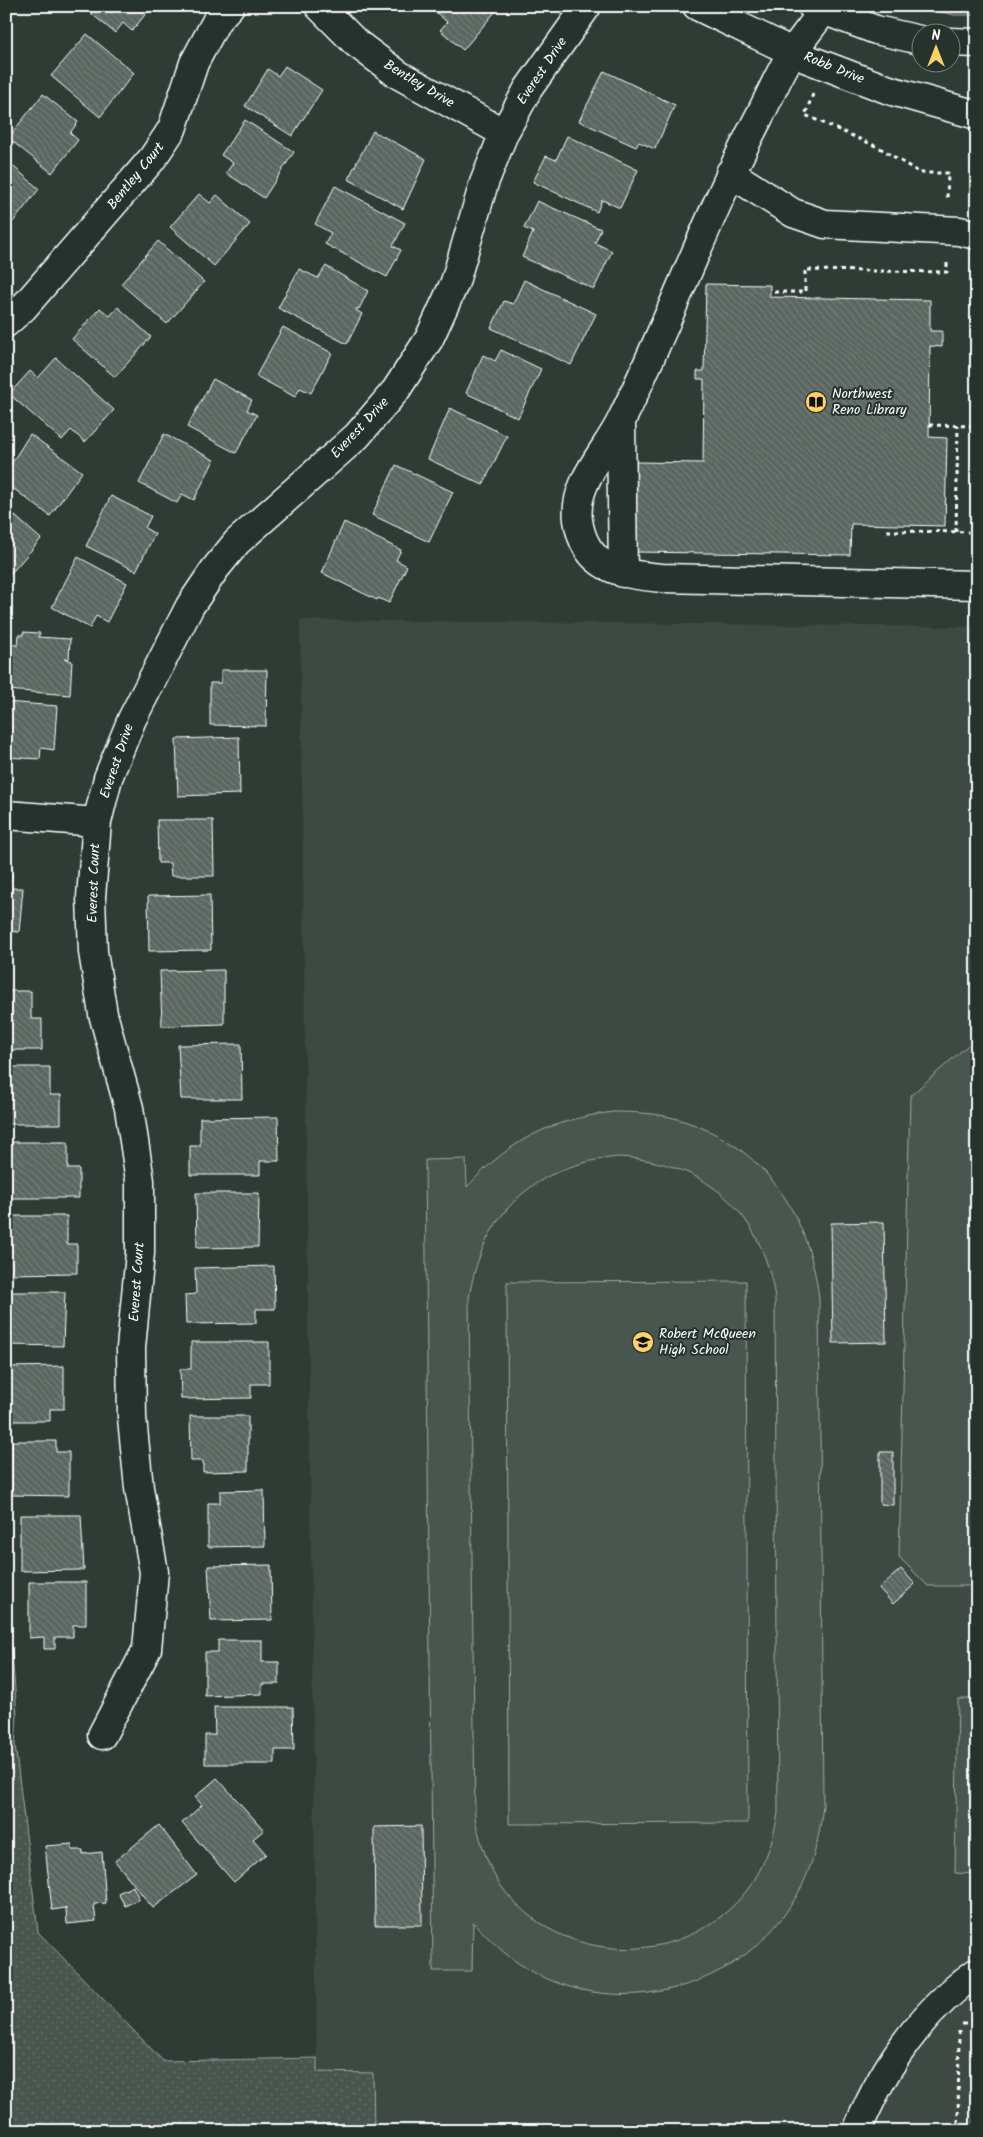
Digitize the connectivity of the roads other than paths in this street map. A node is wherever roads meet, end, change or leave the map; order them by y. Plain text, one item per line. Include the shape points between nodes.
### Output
1 (230, 6) edge
2 (319, 6) edge
3 (587, 6) edge
4 (697, 6) edge
5 (818, 9) edge
6 (910, 38) edge
7 (960, 43) edge
8 (977, 44) edge
9 (793, 52) junction
10 (977, 115) edge
11 (504, 133) junction
12 (730, 173) junction
13 (977, 235) edge
14 (6, 323) edge
15 (620, 422) junction
16 (623, 573) junction
17 (977, 585) edge
18 (6, 815) edge
19 (97, 822) junction
20 (102, 1734) dead end
21 (977, 1972) edge
22 (857, 2131) edge

1 - 14 street, Bentley Court via 217,20 194,62 172,129 152,159 23,308
2 - 11 street, Bentley Drive via 356,43 399,75
3 - 11 street, Everest Drive via 528,89
4 - 9 street, Robb Drive
5 - 6 street via 876,30
5 - 9 street
7 - 8 street
9 - 10 street, Robb Drive via 890,90
9 - 12 street
11 - 19 street, Everest Drive via 484,183 455,282 429,339 396,390 357,436 237,542 215,569 190,606 132,719 108,778
12 - 13 street via 793,212 825,224 959,231
12 - 15 street
15 - 16 street
15 - 16 street via 585,483 578,501 578,518 580,532 593,556
16 - 17 street via 662,578
18 - 19 street
19 - 20 street, Everest Court via 91,897 93,952 103,1014 129,1108 140,1181 140,1254 131,1348 132,1418 139,1488 154,1572 147,1649
21 - 22 street via 937,2006 910,2036 868,2102

